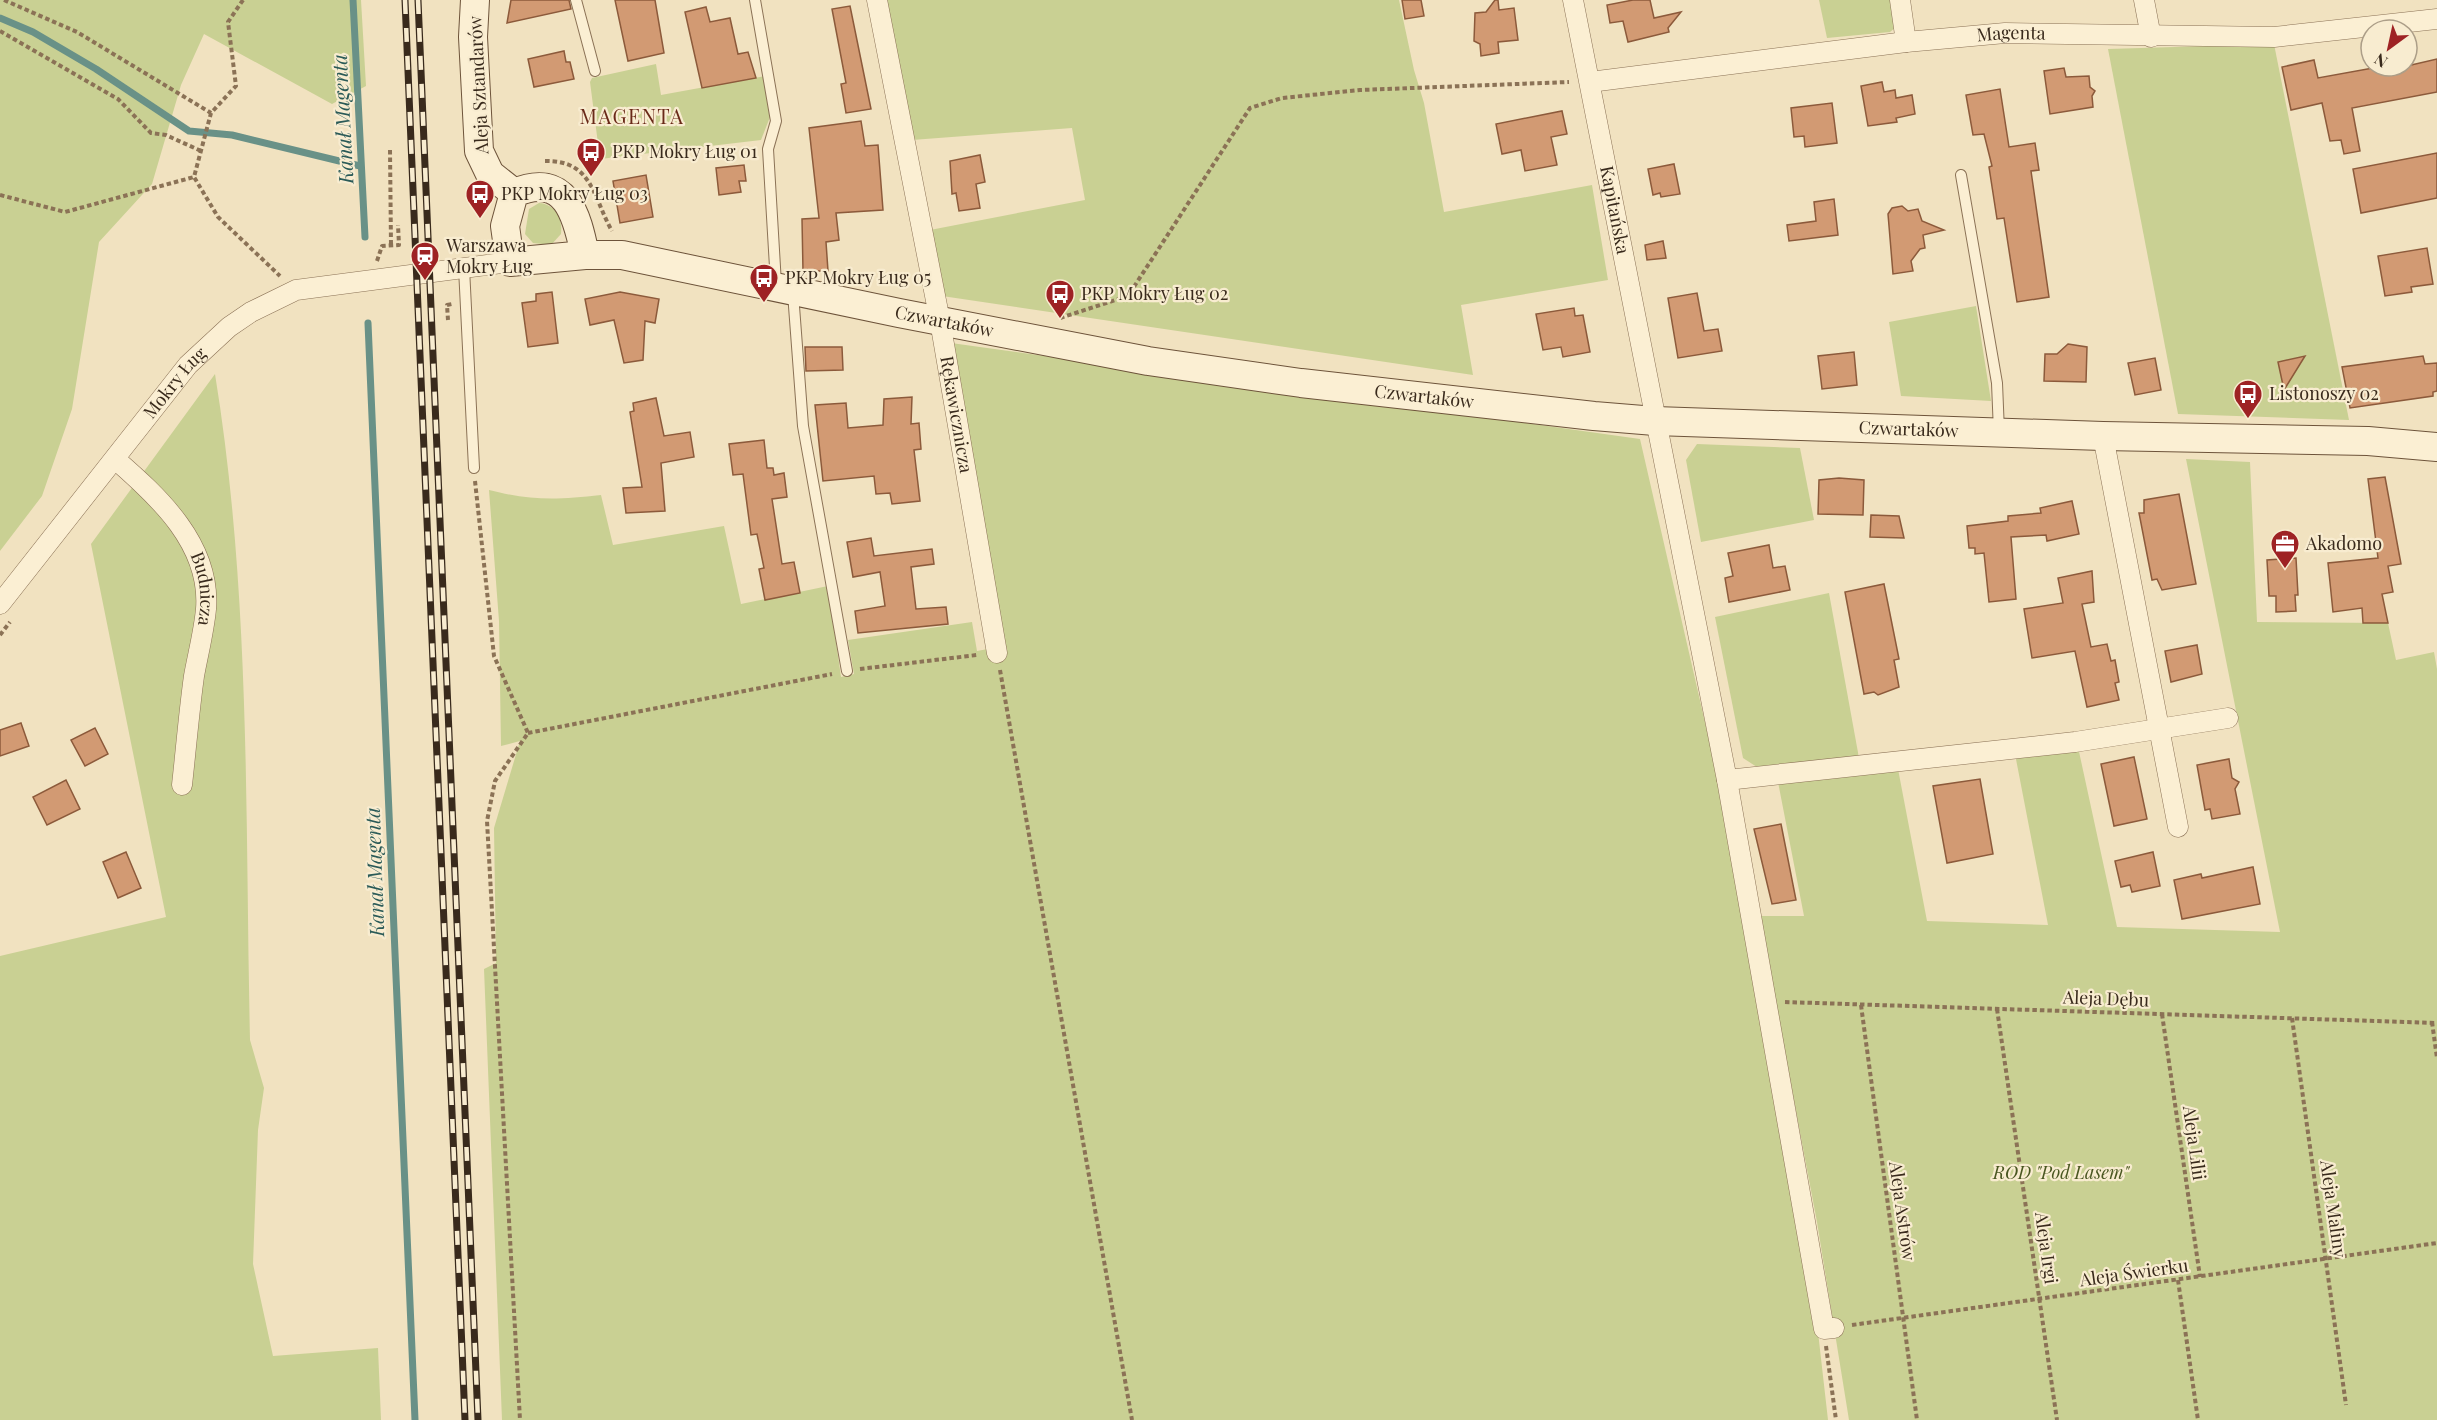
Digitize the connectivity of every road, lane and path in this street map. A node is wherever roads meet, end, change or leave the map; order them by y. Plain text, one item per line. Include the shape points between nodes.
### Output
1 (4, 0) edge
2 (243, 0) edge
3 (475, 0) edge
4 (576, 0) edge
5 (755, 0) edge
6 (877, 0) edge
7 (1573, 0) edge
8 (1899, 0) edge
9 (2144, 0) edge
10 (2437, 19) edge
11 (0, 31) edge
12 (2151, 37) junction
13 (1906, 42) junction
14 (595, 72) dead end
15 (1590, 82) junction
16 (211, 112) junction
17 (390, 150) dead end
18 (201, 151) junction
19 (542, 161) dead end
20 (1961, 175) dead end
21 (194, 177) junction
22 (514, 193) junction
23 (0, 195) edge
24 (480, 195) dead end
25 (606, 219) dead end
26 (398, 225) dead end
27 (480, 226) dead end
28 (391, 246) junction
29 (585, 255) junction
30 (386, 261) dead end
31 (377, 262) junction
32 (510, 262) junction
33 (365, 264) dead end
34 (464, 268) junction
35 (422, 273) joint
36 (784, 288) junction
37 (296, 290) junction
38 (447, 313) dead end
39 (1058, 319) dead end
40 (448, 320) dead end
41 (940, 321) junction
42 (1656, 421) junction
43 (1999, 433) junction
44 (2103, 436) junction
45 (2437, 447) edge
46 (115, 459) junction
47 (474, 468) joint
48 (7, 611) edge
49 (0, 635) edge
50 (997, 653) junction
51 (847, 671) junction
52 (2228, 718) dead end
53 (2160, 730) junction
54 (528, 733) junction
55 (1727, 780) junction
56 (182, 785) dead end
57 (2178, 827) dead end
58 (1770, 1001) junction
59 (1861, 1005) junction
60 (1997, 1009) junction
61 (2162, 1014) junction
62 (2292, 1018) junction
63 (2434, 1022) edge
64 (2437, 1058) edge
65 (2437, 1243) edge
66 (2327, 1258) junction
67 (2200, 1277) junction
68 (2178, 1280) junction
69 (2040, 1300) junction
70 (1903, 1318) junction
71 (1829, 1328) junction
72 (2346, 1405) dead end
73 (520, 1420) edge
74 (1132, 1420) edge
75 (1836, 1420) edge
76 (1917, 1420) edge
77 (2057, 1420) edge
78 (2198, 1420) edge

1 - 16 path via 76,32
2 - 16 path via 228,22 236,87
3 - 22 street, Aleja Sztandarów via 479,151 490,174
4 - 14 lane
5 - 36 lane via 776,122 768,150
6 - 41 street, Rękawicznicza
7 - 15 street, Kapitańska
8 - 13 street
9 - 12 street
10 - 12 street, Magenta via 2274,37
11 - 18 path via 118,99 151,133 166,135
12 - 13 street, Magenta via 2005,33
13 - 15 street, Magenta
15 - 39 path via 1360,90 1282,98 1250,108 1128,296
15 - 42 street, Kapitańska
16 - 18 path
17 - 28 path
18 - 21 path
19 - 25 path via 563,161 579,170 593,188
20 - 43 lane via 1997,383
21 - 23 path via 65,212
21 - 37 path via 218,218
22 - 29 street via 529,187 558,193 574,212
22 - 32 street via 505,226
24 - 27 path
26 - 28 path via 399,246
28 - 31 path via 382,246
29 - 32 street, Czwartaków
29 - 36 street, Czwartaków via 622,255
30 - 31 path
31 - 33 path
32 - 34 street, Czwartaków
34 - 35 street, Czwartaków
34 - 47 lane
35 - 37 street, Mokry Ług
36 - 41 street, Czwartaków
36 - 51 lane via 803,426
37 - 46 street, Mokry Ług via 251,312 206,347
38 - 40 path
41 - 42 street, Czwartaków via 1148,361 1301,383
41 - 50 street, Rękawicznicza
42 - 43 street, Czwartaków
42 - 55 street, Kapitańska
43 - 44 street, Czwartaków
44 - 45 street, Czwartaków via 2368,441
44 - 53 street
46 - 48 street, Mokry Ług
46 - 56 street, Budnicza via 145,485 185,531 206,587
47 - 54 path via 494,656
48 - 49 path
50 - 51 path
50 - 74 path
51 - 54 path
52 - 53 street
53 - 55 street
53 - 57 street
54 - 73 path via 495,782 487,821
55 - 58 street, Kapitańska
58 - 59 path, Aleja Dębu
58 - 71 street, Kapitańska
59 - 60 path, Aleja Dębu
59 - 70 path, Aleja Astrów
60 - 61 path, Aleja Dębu
60 - 69 path, Aleja Irgi
61 - 62 path, Aleja Dębu
61 - 67 path, Aleja Lilii
62 - 63 path, Aleja Dębu
62 - 66 path, Aleja Maliny
63 - 64 path
65 - 66 path, Aleja Świerku
66 - 67 path, Aleja Świerku
66 - 72 path, Aleja Maliny
67 - 68 path, Aleja Świerku
68 - 69 path, Aleja Świerku
68 - 78 path
69 - 70 path, Aleja Świerku
69 - 77 path, Aleja Irgi
70 - 71 path, Aleja Świerku
70 - 76 path, Aleja Astrów
71 - 75 path

